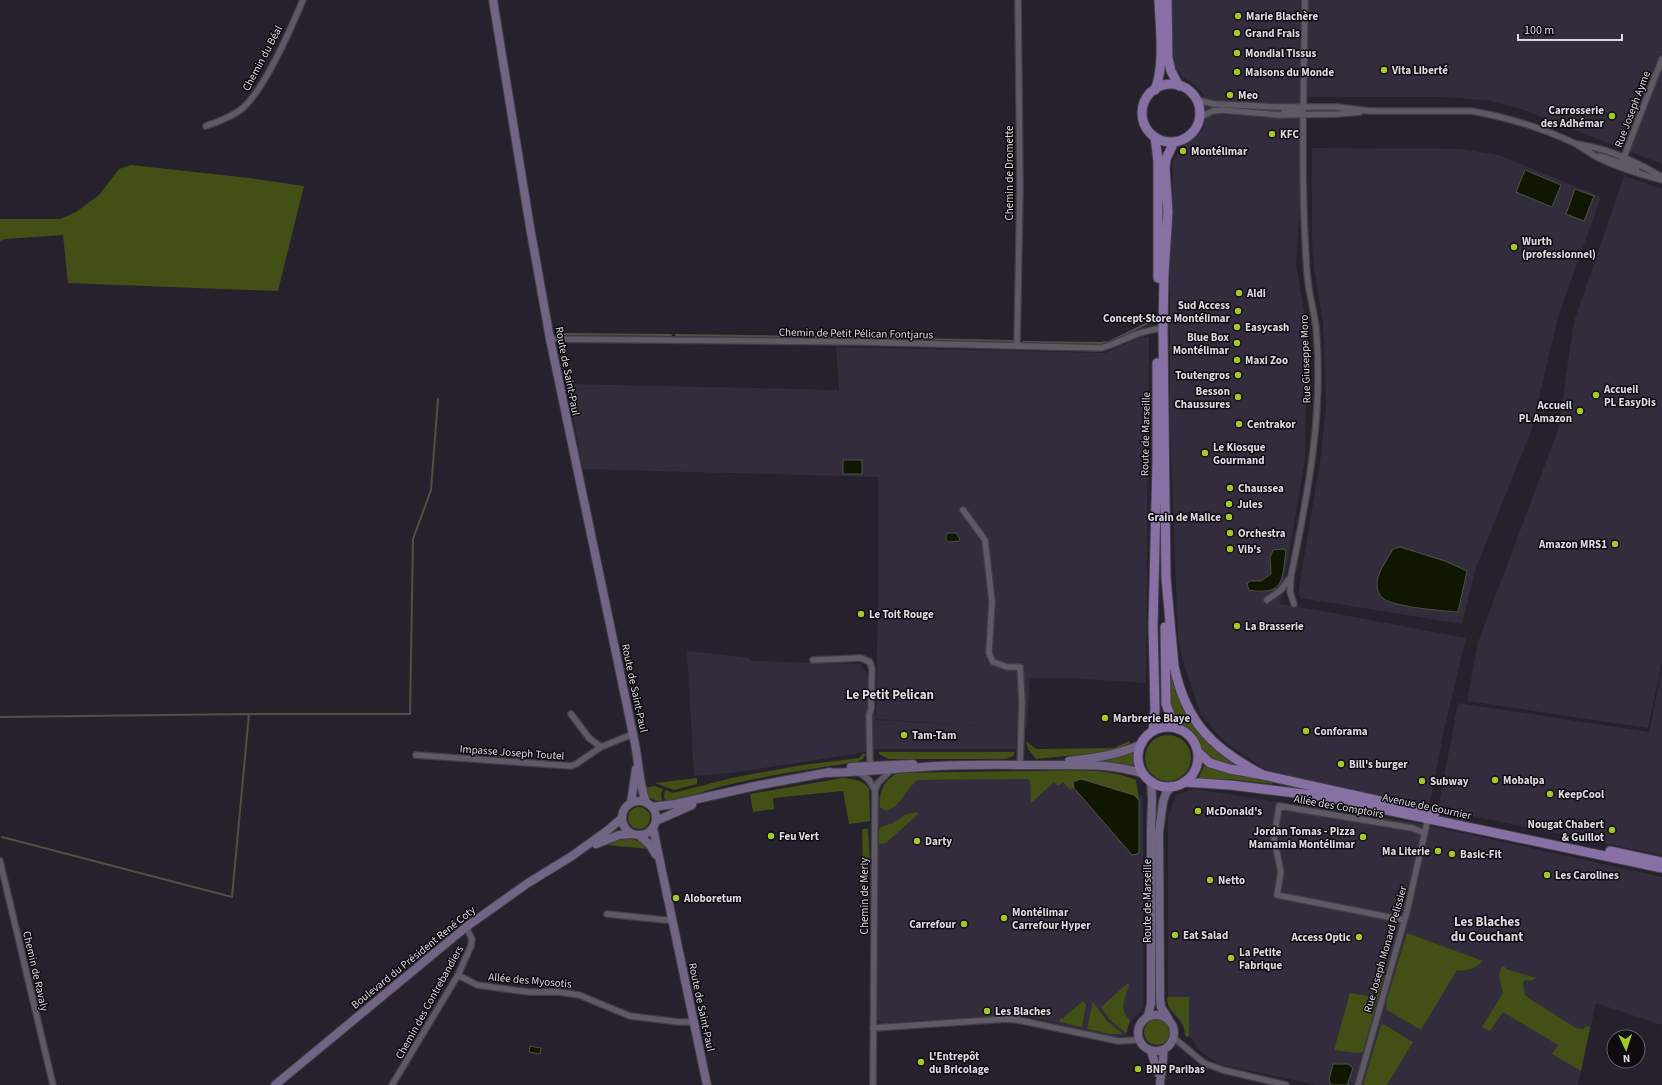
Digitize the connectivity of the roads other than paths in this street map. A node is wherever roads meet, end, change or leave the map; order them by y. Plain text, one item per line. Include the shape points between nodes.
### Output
1 (303, 0) edge
2 (493, 0) edge
3 (1018, 0) edge
4 (1160, 0) edge
5 (1167, 0) edge
6 (1305, 0) edge
7 (1662, 59) edge
8 (1179, 86) junction
9 (1155, 90) junction
10 (1197, 100) junction
11 (1369, 110) junction
12 (1304, 111) junction
13 (1200, 117) junction
14 (206, 126) dead end
15 (1155, 137) junction
16 (1174, 142) junction
17 (1575, 143) junction
18 (1622, 163) junction
19 (1662, 179) edge
20 (1157, 329) junction
21 (550, 338) junction
22 (1018, 346) junction
23 (963, 510) dead end
24 (1291, 576) junction
25 (1166, 590) junction
26 (1266, 600) dead end
27 (1294, 604) dead end
28 (814, 660) dead end
29 (571, 714) dead end
30 (1178, 729) junction
31 (1154, 731) junction
32 (633, 734) junction
33 (636, 744) junction
34 (1142, 744) junction
35 (601, 747) junction
36 (1198, 752) junction
37 (416, 755) dead end
38 (870, 765) junction
39 (1020, 765) junction
40 (1033, 765) junction
41 (939, 766) junction
42 (891, 770) junction
43 (859, 772) junction
44 (826, 773) junction
45 (1144, 774) junction
46 (1263, 775) junction
47 (1283, 779) junction
48 (1151, 781) junction
49 (1184, 782) junction
50 (1230, 785) junction
51 (1172, 786) junction
52 (875, 790) junction
53 (707, 798) junction
54 (631, 803) junction
55 (649, 805) junction
56 (622, 818) junction
57 (1428, 818) junction
58 (654, 825) junction
59 (1425, 833) junction
60 (636, 834) junction
61 (572, 856) junction
62 (0, 861) edge
63 (1662, 862) edge
64 (660, 863) junction
65 (1662, 868) edge
66 (608, 914) dead end
67 (672, 920) junction
68 (1404, 920) junction
69 (466, 927) junction
70 (458, 975) junction
71 (1148, 1016) junction
72 (1168, 1018) junction
73 (695, 1022) junction
74 (873, 1028) junction
75 (1174, 1038) junction
76 (1139, 1040) junction
77 (1163, 1050) junction
78 (1151, 1051) junction
79 (1160, 1081) edge
80 (53, 1085) edge
81 (276, 1085) edge
82 (392, 1085) edge
83 (707, 1085) edge
84 (873, 1085) edge
85 (1286, 1085) edge
86 (1358, 1085) edge

1 - 14 street, Chemin du Béal via 269,71 251,99 233,115
2 - 21 main road, Route de Saint-Paul
3 - 22 street, Chemin de Dromette
4 - 9 main road via 1160,59
5 - 8 main road via 1168,58
6 - 12 street, Rue Giuseppe Moro
7 - 18 street, Rue Joseph Ayme
8 - 9 main road via 1162,86
8 - 10 main road via 1189,91
9 - 15 main road via 1146,100 1143,111 1144,123
10 - 12 street via 1214,104
10 - 13 main road
11 - 12 street via 1337,107
11 - 12 street via 1338,114
11 - 17 street via 1478,112 1514,120
12 - 13 street via 1280,115 1222,110
12 - 24 street, Rue Giuseppe Moro via 1305,239 1308,281 1316,326 1318,395 1312,468
13 - 16 main road via 1192,133
15 - 16 main road
15 - 20 main road, Route de Marseille via 1158,161
16 - 25 main road, Route de Marseille via 1165,168 1168,212 1163,337
17 - 18 street via 1600,150
17 - 18 street via 1596,157 1602,155
18 - 19 street via 1642,175
18 - 19 street via 1648,169
20 - 22 street, Chemin de Petit Pélican Fontjarus via 1101,348
20 - 31 main road, Route de Marseille
21 - 22 street, Chemin de Petit Pélican Fontjarus
21 - 32 main road, Route de Saint-Paul
23 - 39 street via 985,540 992,601 989,653 993,662 1007,667 1020,667
24 - 26 street, Rue Giuseppe Moro via 1281,590
24 - 27 street, Rue Giuseppe Moro via 1290,592
25 - 30 main road via 1165,696 1172,720
25 - 46 main road via 1174,666 1189,710 1217,747
28 - 38 street via 861,658 870,662
29 - 35 street via 589,738
30 - 31 main road via 1168,727
30 - 36 main road via 1191,737
31 - 34 main road
32 - 33 main road, Route de Saint-Paul
32 - 35 street, Impasse Joseph Toutel
33 - 54 main road, Route de Saint-Paul via 636,770
33 - 55 main road, Route de Saint-Paul via 641,785
34 - 40 main road via 1107,756
34 - 45 main road via 1139,759
35 - 37 street, Impasse Joseph Toutel via 570,766
36 - 46 main road, Avenue de Gournier via 1210,763
36 - 49 main road via 1195,769 1191,777
38 - 41 main road via 904,763
38 - 44 main road
39 - 40 main road
39 - 41 main road
40 - 45 main road via 1111,766
41 - 42 main road
42 - 43 main road
42 - 52 street via 878,783
43 - 44 main road
43 - 52 street via 869,780
44 - 53 main road
45 - 48 main road
46 - 47 main road, Avenue de Gournier
47 - 50 main road via 1280,784 1274,786 1235,782
47 - 63 main road, Avenue de Gournier
48 - 51 main road
48 - 71 main road, Route de Marseille via 1151,1003
49 - 50 main road, Avenue de Gournier
49 - 51 main road
50 - 57 main road, Avenue de Gournier via 1320,796
51 - 72 main road, Route de Marseille via 1163,802 1159,832 1160,998
52 - 74 street, Chemin de Merly
53 - 55 main road
53 - 58 main road
54 - 55 main road via 638,801
54 - 56 main road via 625,808
55 - 58 main road via 656,814
56 - 60 main road via 626,829
56 - 61 main road, Boulevard du Président René Coty
57 - 59 street, Rue Joseph Monard Pelissier
57 - 65 main road, Avenue de Gournier
58 - 60 main road via 647,833
58 - 64 main road, Route de Saint-Paul
59 - 68 street, Rue Joseph Monard Pelissier
59 - 68 street, Allée des Comptoirs via 1412,828 1279,806 1274,839 1281,872 1277,895
60 - 61 main road, Boulevard du Président René Coty via 607,839
60 - 64 main road, Route de Saint-Paul via 650,845
61 - 69 main road, Boulevard du Président René Coty via 528,883
62 - 80 street, Chemin de Ravaly
64 - 67 main road, Route de Saint-Paul
66 - 67 street
67 - 73 main road, Route de Saint-Paul
68 - 86 street, Rue Joseph Monard Pelissier
69 - 70 street, Chemin des Contrebandiers via 472,939 471,946
69 - 81 main road, Boulevard du Président René Coty
70 - 73 street, Allée des Myosotis via 477,985 579,995 630,1016
70 - 82 street, Chemin des Contrebandiers
71 - 72 main road via 1157,1014
71 - 76 main road via 1139,1026
72 - 75 main road via 1174,1027
73 - 83 main road, Route de Saint-Paul
74 - 76 street via 1007,1019 1118,1041
74 - 84 street, Chemin de Merly
75 - 77 main road
75 - 85 street via 1204,1063
76 - 78 main road
77 - 78 main road
77 - 79 main road
78 - 79 main road

